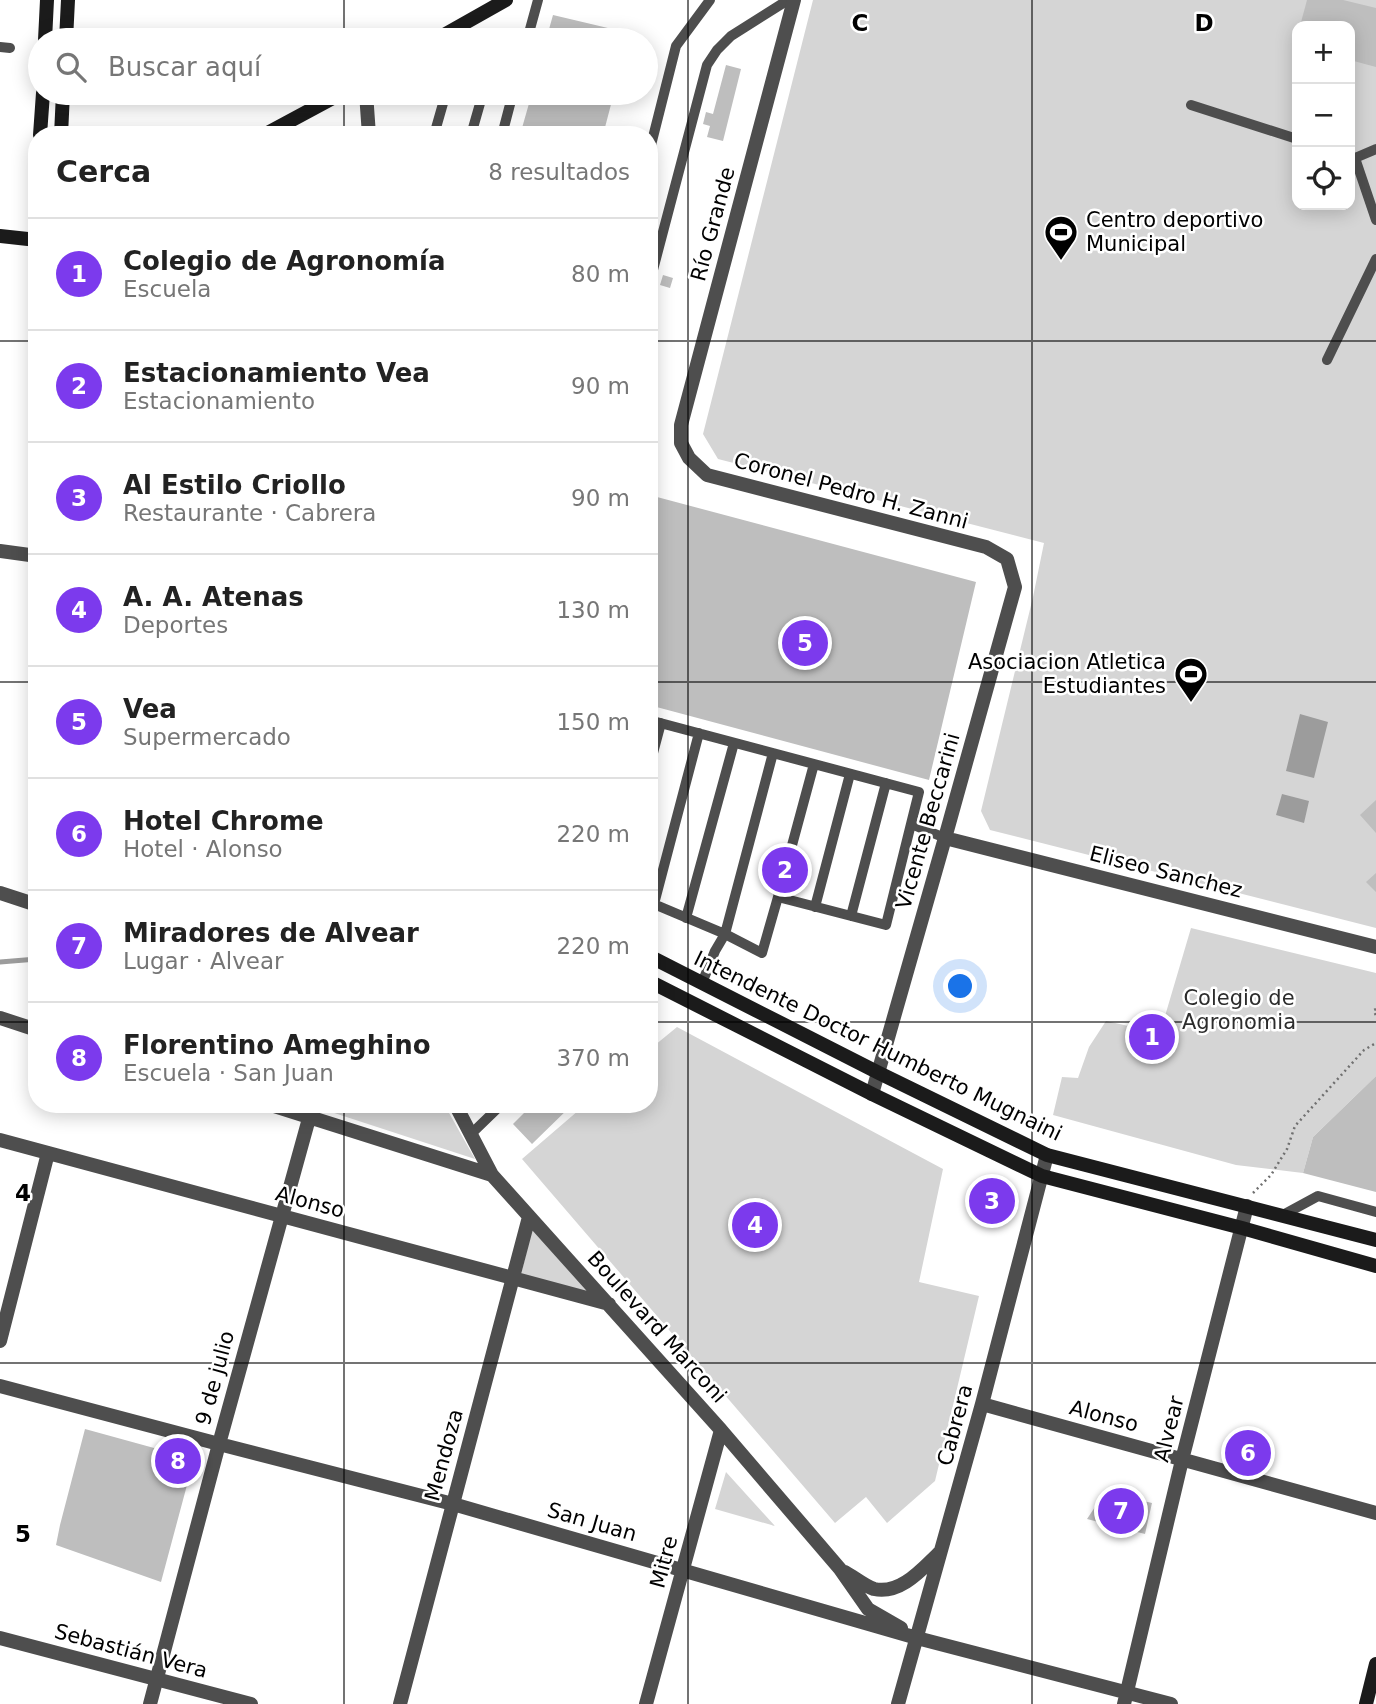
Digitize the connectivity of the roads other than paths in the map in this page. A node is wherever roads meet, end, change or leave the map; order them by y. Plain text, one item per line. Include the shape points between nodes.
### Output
1 (47, 0) edge
2 (68, 0) edge
3 (538, 0) edge
4 (710, 0) edge
5 (788, 0) edge
6 (794, 0) edge
7 (501, 1) edge
8 (46, 28) edge
9 (67, 28) edge
10 (455, 28) edge
11 (530, 28) edge
12 (42, 105) edge
13 (62, 105) edge
14 (320, 105) edge
15 (367, 105) edge
16 (443, 105) edge
17 (480, 105) edge
18 (510, 105) edge
19 (1191, 105) dead end
20 (41, 126) edge
21 (61, 126) edge
22 (281, 126) edge
23 (368, 126) edge
24 (437, 126) edge
25 (474, 126) edge
26 (504, 126) edge
27 (656, 126) edge
28 (1292, 137) edge
29 (1376, 149) edge
30 (1355, 156) edge
31 (1355, 164) edge
32 (1365, 188) junction
33 (1376, 192) edge
34 (1376, 220) edge
35 (0, 236) edge
36 (28, 239) edge
37 (658, 250) edge
38 (1376, 259) edge
39 (1327, 360) dead end
40 (689, 458) joint
41 (0, 551) edge
42 (28, 555) edge
43 (1007, 559) joint
44 (658, 722) edge
45 (661, 723) junction
46 (699, 733) junction
47 (658, 734) edge
48 (734, 743) junction
49 (773, 753) junction
50 (814, 764) junction
51 (850, 774) junction
52 (886, 783) junction
53 (911, 824) junction
54 (945, 838) junction
55 (658, 881) edge
56 (0, 893) edge
57 (778, 897) junction
58 (28, 902) edge
59 (658, 906) edge
60 (815, 906) junction
61 (851, 916) junction
62 (686, 918) junction
63 (725, 934) junction
64 (1376, 947) edge
65 (658, 961) edge
66 (702, 983) junction
67 (658, 986) edge
68 (0, 1018) edge
69 (28, 1027) edge
70 (879, 1073) junction
71 (872, 1094) junction
72 (310, 1113) edge
73 (317, 1113) edge
74 (460, 1113) edge
75 (493, 1113) edge
76 (471, 1134) junction
77 (0, 1140) edge
78 (48, 1153) junction
79 (1047, 1155) junction
80 (492, 1175) junction
81 (1042, 1176) junction
82 (1247, 1206) junction
83 (1376, 1212) edge
84 (1283, 1215) junction
85 (282, 1216) junction
86 (529, 1217) junction
87 (1242, 1228) junction
88 (1376, 1240) edge
89 (1376, 1266) edge
90 (512, 1278) junction
91 (610, 1305) junction
92 (0, 1341) edge
93 (0, 1386) edge
94 (982, 1405) junction
95 (721, 1430) junction
96 (219, 1444) junction
97 (1182, 1460) junction
98 (453, 1504) junction
99 (1376, 1513) edge
100 (941, 1551) junction
101 (840, 1569) junction
102 (684, 1570) junction
103 (0, 1638) edge
104 (917, 1638) junction
105 (1376, 1664) edge
106 (156, 1679) junction
107 (1125, 1698) edge
108 (149, 1704) edge
109 (251, 1704) edge
110 (400, 1704) edge
111 (646, 1704) edge
112 (898, 1704) edge
113 (1171, 1704) edge
114 (1366, 1704) edge

1 - 8 main road
2 - 9 main road
3 - 11 lane
4 - 27 lane via 676,46
5 - 37 lane via 731,36 706,65
6 - 40 street, Río Grande via 681,425 681,443
7 - 10 main road
12 - 20 main road
13 - 21 main road
14 - 22 main road
15 - 23 street
16 - 24 lane
17 - 25 lane
18 - 26 lane
19 - 28 lane
29 - 30 lane
31 - 32 lane
32 - 33 lane
32 - 34 lane
35 - 36 main road
38 - 39 lane
40 - 43 street, Coronel Pedro H. Zanni via 706,475 986,547
41 - 42 street
43 - 54 street, Vicente Beccarini via 1014,587
44 - 45 lane
45 - 46 lane
45 - 47 lane
46 - 48 lane
46 - 55 lane
48 - 49 lane
48 - 62 lane
49 - 50 lane
49 - 63 lane
50 - 51 lane
50 - 57 lane
51 - 52 lane
51 - 60 lane
52 - 53 lane via 919,792
52 - 61 lane
53 - 54 lane
53 - 61 lane via 886,925
54 - 64 street, Eliseo Sanchez
54 - 70 street, Vicente Beccarini
56 - 58 street
57 - 60 lane
57 - 63 lane via 762,953
59 - 62 lane
60 - 61 lane
62 - 63 lane
63 - 66 lane
65 - 66 main road, Intendente Doctor Humberto Mugnaini
66 - 70 main road, Intendente Doctor Humberto Mugnaini
67 - 71 main road, Intendente Doctor Humberto Mugnaini
68 - 69 street
70 - 71 street, Vicente Beccarini
70 - 79 main road, Intendente Doctor Humberto Mugnaini
71 - 81 main road, Intendente Doctor Humberto Mugnaini
72 - 85 street, 9 de julio
73 - 80 street
74 - 76 street, Boulevard Marconi
75 - 76 lane
76 - 80 street, Boulevard Marconi
77 - 78 street, Alonso
78 - 85 street, Alonso
78 - 92 street
79 - 81 street, Cabrera
79 - 82 main road, Intendente Doctor Humberto Mugnaini
80 - 86 street, Boulevard Marconi
81 - 87 main road, Intendente Doctor Humberto Mugnaini
81 - 94 street, Cabrera
82 - 84 main road, Intendente Doctor Humberto Mugnaini
82 - 87 street, Alvear
83 - 84 lane via 1318,1196
84 - 88 main road, Intendente Doctor Humberto Mugnaini
85 - 90 street, Alonso
85 - 96 street, 9 de julio
86 - 90 street, Mendoza
86 - 91 street, Boulevard Marconi
87 - 89 main road, Intendente Doctor Humberto Mugnaini
87 - 97 street, Alvear
90 - 91 street, Alonso
90 - 98 street, Mendoza
91 - 95 street, Boulevard Marconi
93 - 96 street, San Juan
94 - 97 street, Alonso
94 - 100 street, Cabrera
95 - 101 street, Boulevard Marconi
95 - 102 street, Mitre
96 - 98 street, San Juan
96 - 106 street, 9 de julio
97 - 99 street, Alonso
97 - 107 street, Alvear
98 - 102 street, San Juan
98 - 110 street, Mendoza
100 - 101 street, Boulevard Marconi via 910,1580 891,1589 874,1589
100 - 104 street, Cabrera
101 - 104 street, Boulevard Marconi via 868,1609
102 - 104 street, San Juan
102 - 111 street, Mitre
103 - 106 street, Sebastián Vera
104 - 107 street, San Juan
104 - 112 street, Cabrera
105 - 114 main road
106 - 108 street, 9 de julio
106 - 109 street, Sebastián Vera
107 - 113 street, San Juan

